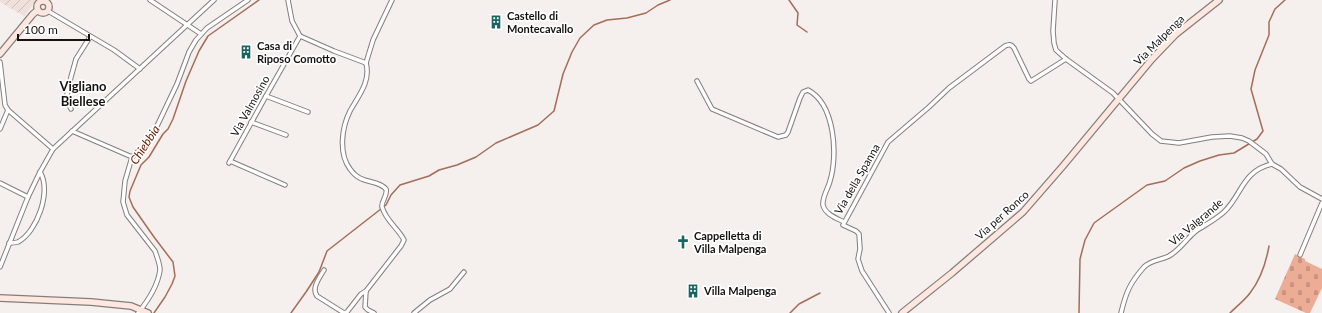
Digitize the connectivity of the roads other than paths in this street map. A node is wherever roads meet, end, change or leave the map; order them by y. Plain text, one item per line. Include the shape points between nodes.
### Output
1 (150, 0) edge
2 (214, 0) edge
3 (248, 0) edge
4 (288, 0) edge
5 (392, 0) edge
6 (1055, 0) edge
7 (1219, 0) edge
8 (45, 1) edge
9 (38, 10) junction
10 (48, 11) junction
11 (186, 24) junction
12 (201, 34) junction
13 (300, 36) junction
14 (90, 37) junction
15 (0, 54) edge
16 (1066, 59) junction
17 (0, 62) edge
18 (366, 63) junction
19 (140, 68) junction
20 (697, 81) dead end
21 (266, 96) junction
22 (1118, 100) junction
23 (71, 109) dead end
24 (8, 110) junction
25 (308, 112) dead end
26 (251, 122) junction
27 (0, 128) edge
28 (72, 131) junction
29 (286, 136) dead end
30 (53, 149) junction
31 (132, 157) junction
32 (1272, 164) junction
33 (40, 172) junction
34 (0, 183) edge
35 (285, 185) dead end
36 (28, 198) junction
37 (1322, 199) edge
38 (1322, 203) edge
39 (844, 222) junction
40 (9, 243) junction
41 (1300, 255) dead end
42 (0, 267) edge
43 (324, 270) dead end
44 (464, 272) dead end
45 (366, 291) junction
46 (0, 298) edge
47 (139, 311) edge
48 (147, 313) edge
49 (374, 313) edge
50 (414, 313) edge
51 (889, 313) edge
52 (902, 313) edge
53 (1121, 313) edge

1 - 11 street
2 - 11 street
3 - 12 street
4 - 13 street via 292,21
5 - 18 street via 373,40
6 - 16 street via 1054,43 1056,50
7 - 22 street, Via Malpenga via 1176,34 1151,59
8 - 9 street via 39,3
8 - 10 street
9 - 10 street via 42,13
9 - 15 street
10 - 14 street
11 - 12 street
11 - 19 street
12 - 31 street via 189,52 157,126 146,144
13 - 18 street
13 - 21 street, Via Valmosino
14 - 19 street
14 - 23 street via 76,60 71,76 66,99
16 - 22 street via 1113,93
16 - 39 street, Via della Spanna via 1031,81 1012,45 1005,46 987,59 949,88 888,142
17 - 24 street via 5,105
18 - 45 street via 368,77 350,112 342,147 346,164 356,176 386,189 382,206 404,242
19 - 28 street
20 - 39 street, Via della Spanna via 712,109 778,137 786,136 803,92 808,90 812,93 829,116 833,134 832,171 823,206 827,212
21 - 25 street
21 - 26 street, Via Valmosino
22 - 32 street via 1161,141 1179,143 1212,137 1242,138 1266,154
22 - 52 street, Via per Ronco via 1023,212
24 - 27 street
24 - 30 street
26 - 29 street
26 - 35 street, Via Valmosino via 230,162
28 - 30 street
28 - 31 street
30 - 33 street
31 - 47 street via 123,202 127,215 154,251 160,268 156,284
32 - 37 street via 1300,187
32 - 53 street, Via Valgrande via 1247,178 1229,207 1218,218 1196,232 1177,251 1146,265 1130,284
33 - 36 street
33 - 40 street via 44,179 44,202 25,237 17,243
34 - 36 street
36 - 40 street
38 - 41 street
39 - 51 street via 843,225 859,234 858,259 862,271
40 - 42 street
43 - 45 street via 314,289 315,293 344,312 348,312
44 - 50 street via 450,288
45 - 49 street via 365,307
46 - 47 street via 91,302 131,306
47 - 48 street

